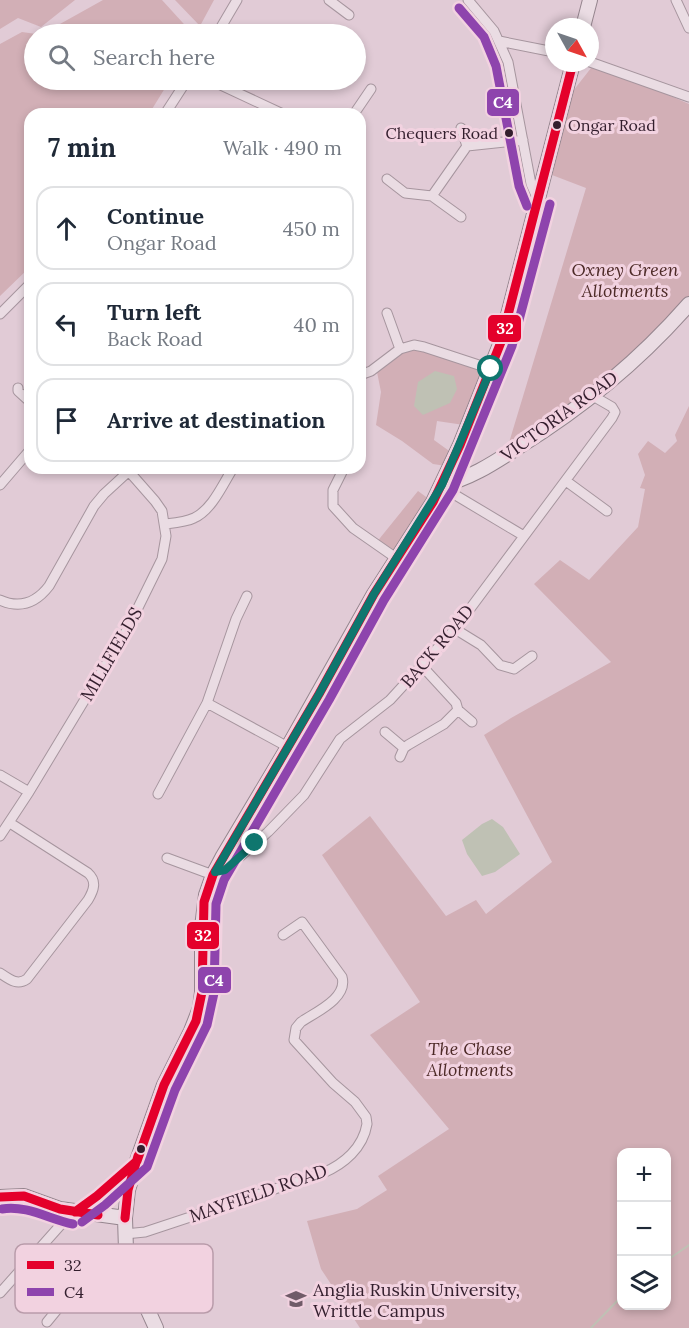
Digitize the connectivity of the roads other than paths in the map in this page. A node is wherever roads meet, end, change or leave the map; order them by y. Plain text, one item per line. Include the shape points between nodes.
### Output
1 (237, 0) edge
2 (330, 0) edge
3 (468, 0) edge
4 (590, 0) edge
5 (676, 0) edge
6 (349, 15) dead end
7 (585, 18) edge
8 (223, 24) edge
9 (689, 28) edge
10 (499, 41) junction
11 (545, 50) edge
12 (599, 65) edge
13 (571, 72) edge
14 (371, 89) dead end
15 (181, 90) edge
16 (231, 90) edge
17 (689, 97) edge
18 (169, 108) edge
19 (270, 108) edge
20 (358, 108) edge
21 (461, 128) dead end
22 (523, 140) junction
23 (467, 146) junction
24 (387, 179) dead end
25 (432, 196) junction
26 (538, 201) junction
27 (460, 217) dead end
28 (24, 290) edge
29 (689, 304) edge
30 (387, 312) dead end
31 (0, 315) edge
32 (400, 349) junction
33 (491, 369) junction
34 (366, 372) edge
35 (18, 388) dead end
36 (24, 396) edge
37 (593, 396) junction
38 (24, 457) edge
39 (123, 474) edge
40 (131, 474) edge
41 (229, 474) edge
42 (341, 474) edge
43 (566, 481) junction
44 (0, 485) edge
45 (442, 485) junction
46 (607, 511) dead end
47 (165, 524) junction
48 (524, 536) junction
49 (396, 558) junction
50 (247, 596) dead end
51 (0, 600) edge
52 (455, 629) junction
53 (532, 656) dead end
54 (422, 666) junction
55 (207, 703) junction
56 (458, 710) junction
57 (472, 722) dead end
58 (385, 732) dead end
59 (288, 747) junction
60 (0, 775) edge
61 (29, 792) junction
62 (158, 794) dead end
63 (10, 823) junction
64 (0, 836) edge
65 (167, 858) dead end
66 (214, 873) junction
67 (283, 935) dead end
68 (0, 973) edge
69 (137, 1161) junction
70 (1, 1195) edge
71 (72, 1211) junction
72 (124, 1218) junction
73 (125, 1234) junction
74 (44, 1244) edge
75 (127, 1244) edge
76 (15, 1276) edge
77 (0, 1293) edge
78 (54, 1313) edge
79 (149, 1313) edge
80 (47, 1322) dead end
81 (156, 1328) edge

1 - 8 street
2 - 6 street
3 - 10 street
4 - 7 street
5 - 9 street
10 - 11 street
10 - 22 street via 508,62
12 - 17 street
13 - 26 street
14 - 20 street
15 - 18 street
16 - 19 street
21 - 23 street
22 - 23 street
22 - 26 street
23 - 25 street
24 - 25 street via 405,193
25 - 27 street
26 - 33 street
28 - 31 street
29 - 37 street, VICTORIA ROAD via 643,353
30 - 32 street
32 - 33 street via 424,347
32 - 34 street
33 - 45 street
35 - 36 street
37 - 43 street, BACK ROAD via 615,412
37 - 45 street, VICTORIA ROAD via 480,471
38 - 44 street
39 - 51 street via 94,506 42,596 22,605
40 - 47 street, MILLFIELDS via 162,511
41 - 47 street via 202,514
42 - 49 street via 333,490 333,506 353,528
43 - 46 street
43 - 48 street, BACK ROAD
45 - 48 street
45 - 49 street
47 - 61 street, MILLFIELDS via 165,548 158,570 128,628
48 - 52 street, BACK ROAD
49 - 59 street
50 - 55 street
52 - 53 street via 481,645 500,666 514,669
52 - 54 street, BACK ROAD
54 - 56 street
54 - 66 street, BACK ROAD via 390,700 336,744 313,784 280,820 225,870
55 - 59 street
55 - 62 street
56 - 57 street
56 - 58 street via 402,753
59 - 66 street
60 - 61 street
61 - 63 street, MILLFIELDS
63 - 64 street, MILLFIELDS
63 - 68 street via 88,873 94,882 93,892 27,979 16,982
65 - 66 street
66 - 69 street via 204,910 200,1008 164,1085
67 - 73 street, MAYFIELD ROAD via 302,922 342,977 341,992 296,1028 294,1040 362,1110 367,1124 359,1145 345,1160 323,1173 145,1232
69 - 71 street via 97,1196
69 - 72 street
70 - 71 street via 24,1196
71 - 72 street
71 - 74 street
72 - 73 street
73 - 75 street
76 - 77 street
78 - 80 street
79 - 81 street

